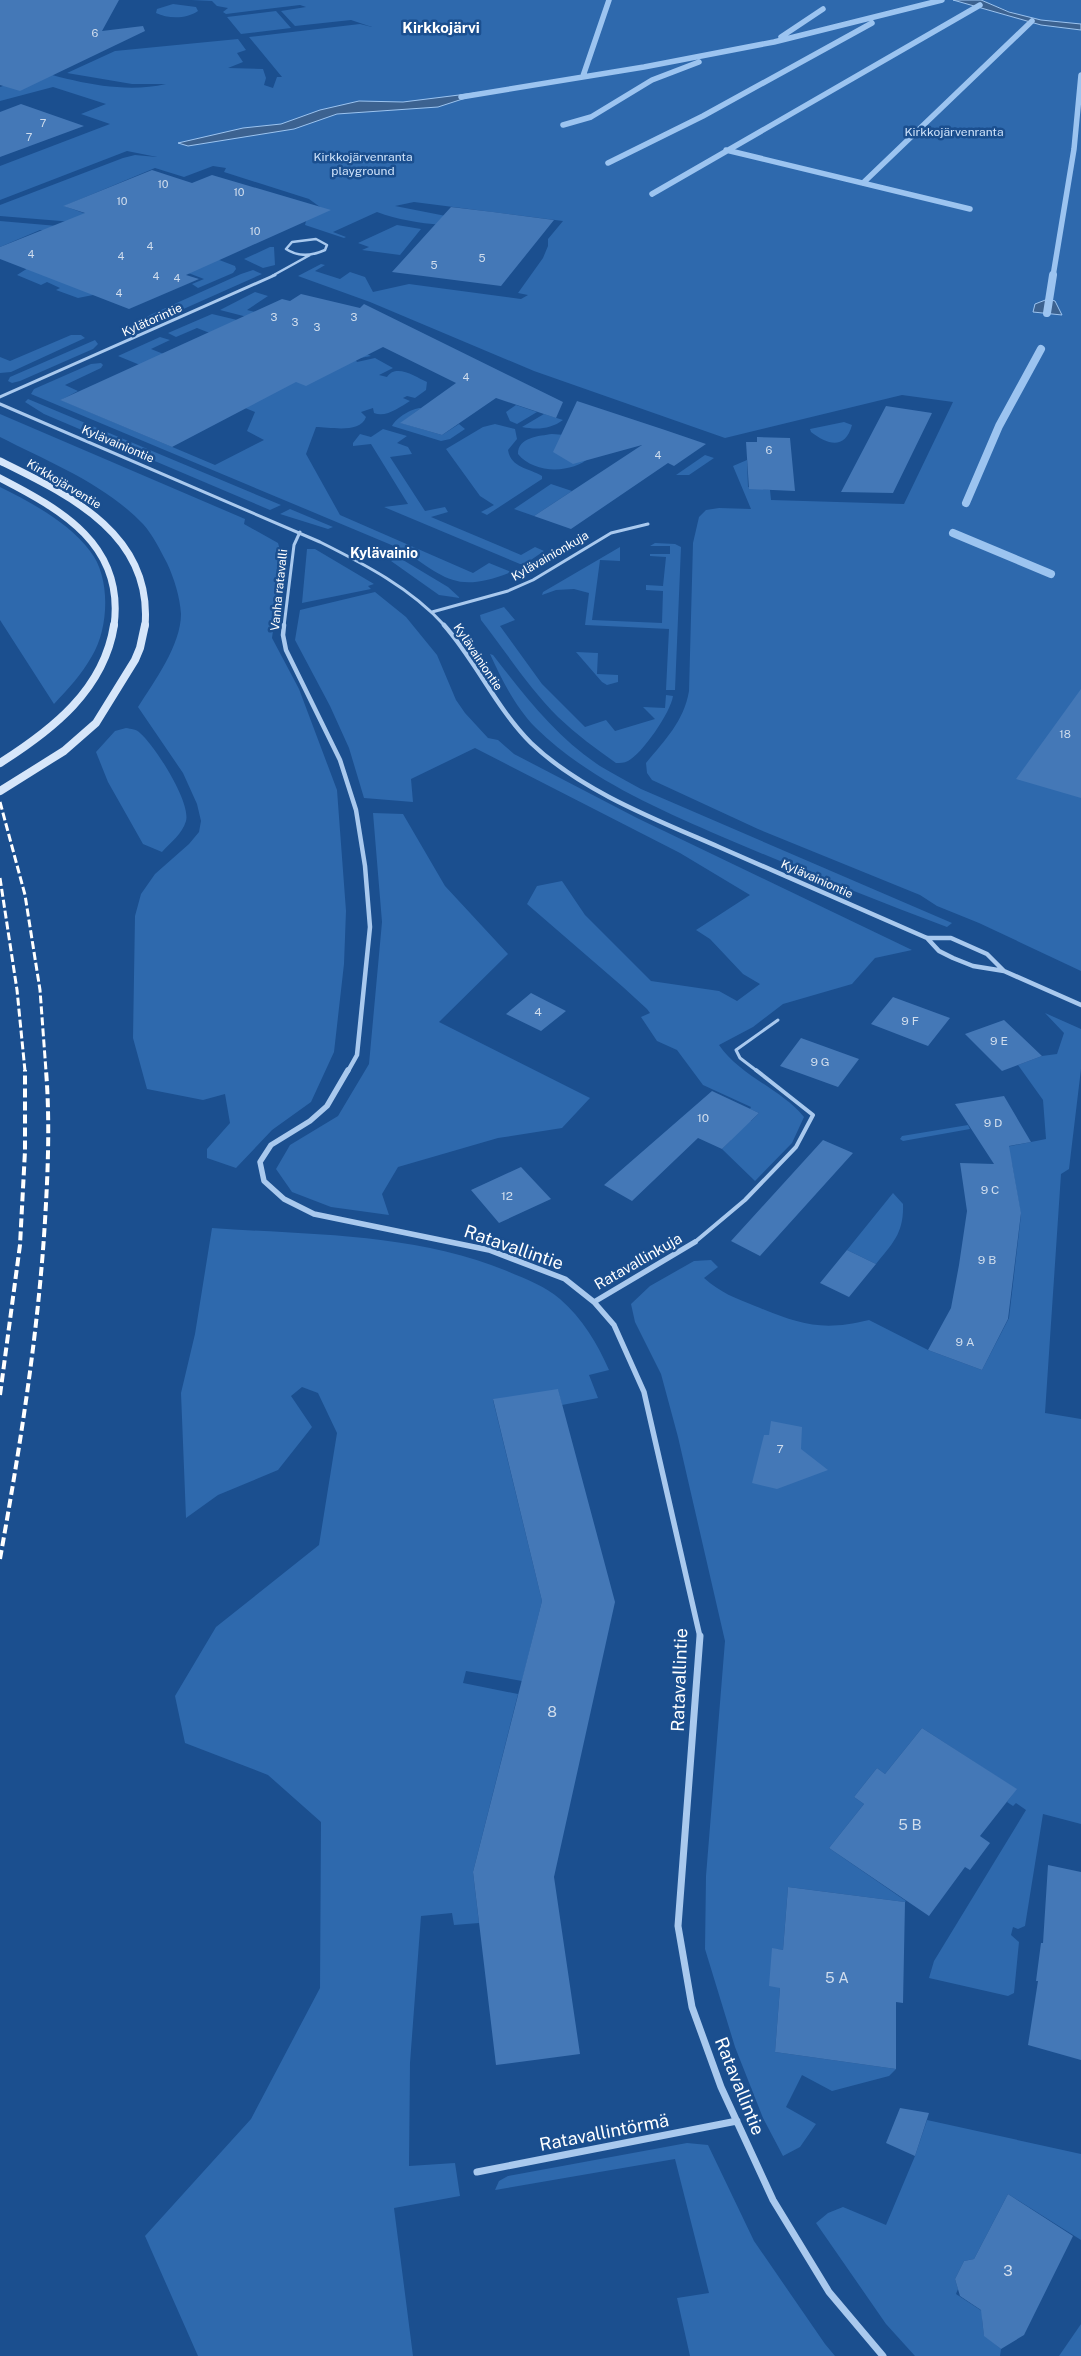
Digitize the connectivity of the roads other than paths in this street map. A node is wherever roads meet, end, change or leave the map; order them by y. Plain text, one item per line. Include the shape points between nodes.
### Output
1 (310, 255) junction
2 (0, 397) edge
3 (0, 404) edge
4 (0, 461) edge
5 (0, 478) edge
6 (648, 524) dead end
7 (300, 532) junction
8 (432, 612) junction
9 (0, 763) edge
10 (0, 791) edge
11 (927, 938) junction
12 (1004, 971) junction
13 (1081, 1005) edge
14 (778, 1020) dead end
15 (284, 1199) joint
16 (695, 1242) joint
17 (594, 1302) junction
18 (737, 2122) junction
19 (477, 2172) dead end
20 (883, 2356) edge

1 - 1 street, Kylätorintie via 325,250 327,245 304,239 286,246 292,253
1 - 2 street, Kylätorintie via 274,275
3 - 7 street, Kylävainiontie
4 - 10 main road, Kirkkojärventie via 74,501 106,525 131,556 143,587 145,618 140,647 96,723 60,754
5 - 9 main road, Kirkkojärventie via 57,510 82,531 107,563 116,589 117,615 95,675 69,711 36,740
6 - 8 street, Kylävainionkuja via 611,533 533,580 508,591
7 - 8 street, Kylävainiontie via 376,574
7 - 15 street, Vanha ratavalli via 294,545 283,635 286,650 340,760 356,810 370,926 357,1055 327,1106 272,1145 260,1162 264,1181
8 - 11 street, Kylävainiontie via 452,633 506,716 546,756 579,779 642,813
11 - 12 street, Kylävainiontie via 939,951 953,958 973,966
11 - 12 street, Kylävainiontie via 951,938 987,954
12 - 13 street, Kylävainiontie
14 - 16 lane via 736,1050 740,1058 813,1115 796,1147 745,1200
15 - 17 street, Ratavallintie via 314,1214 490,1250 565,1279
16 - 17 street, Ratavallinkuja
17 - 18 street, Ratavallintie via 614,1325 644,1392 700,1633 678,1926 692,2007
18 - 19 street, Ratavallintörmä
18 - 20 street, Ratavallintie via 773,2200 824,2284

